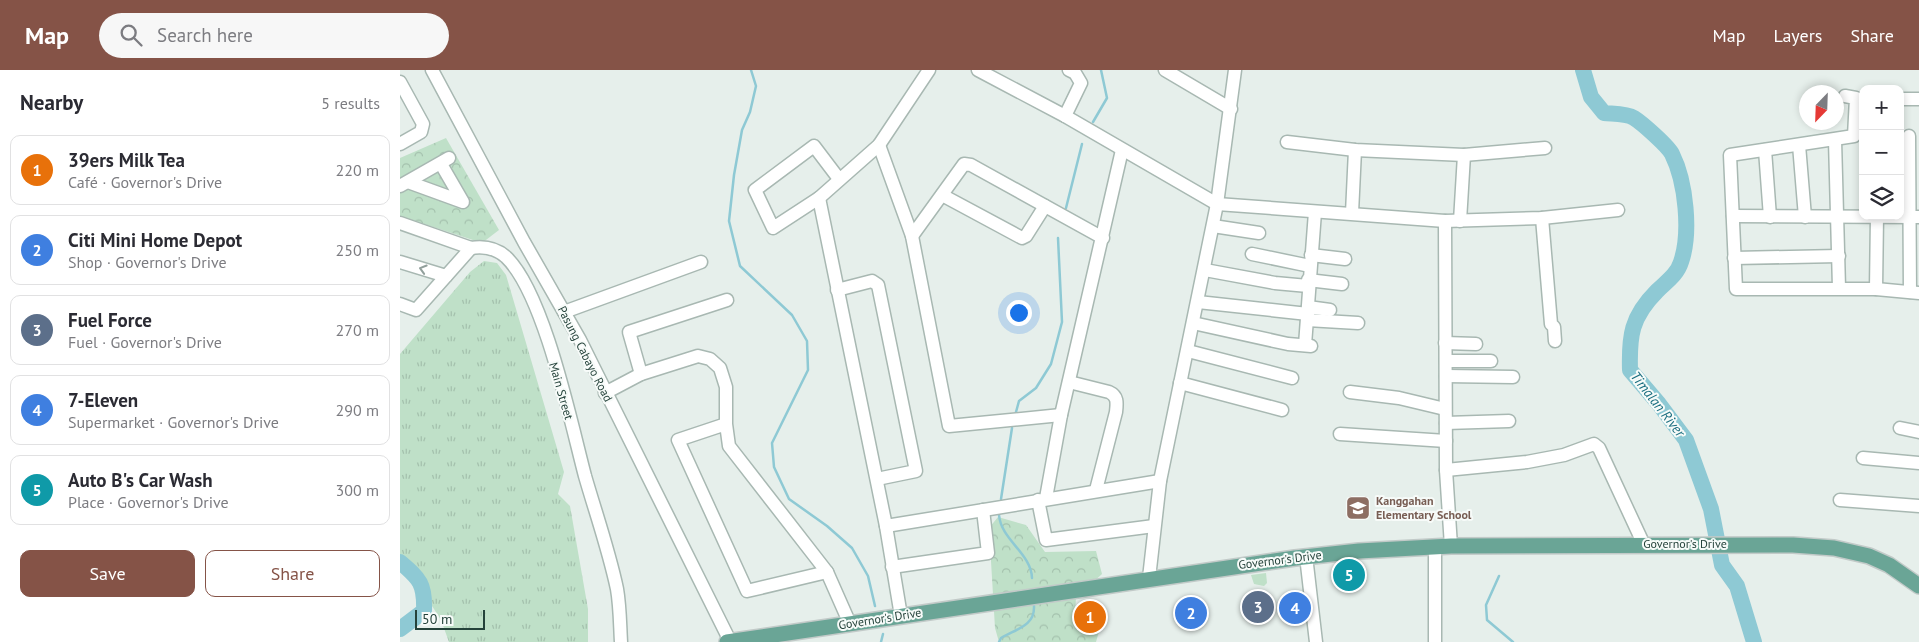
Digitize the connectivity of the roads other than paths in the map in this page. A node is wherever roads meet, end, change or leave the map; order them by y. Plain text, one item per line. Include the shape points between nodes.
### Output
1 (432, 70) edge
2 (928, 70) edge
3 (978, 70) edge
4 (1069, 70) edge
5 (1235, 70) edge
6 (1169, 71) edge
7 (400, 82) edge
8 (1855, 97) edge
9 (1904, 99) edge
10 (1919, 99) edge
11 (1231, 108) junction
12 (1065, 116) junction
13 (1858, 136) edge
14 (1910, 136) edge
15 (1836, 140) junction
16 (1287, 142) dead end
17 (400, 144) edge
18 (879, 145) junction
19 (1799, 145) junction
20 (1545, 148) dead end
21 (1122, 150) junction
22 (1355, 150) junction
23 (1765, 150) junction
24 (1464, 155) junction
25 (839, 179) junction
26 (404, 184) edge
27 (942, 196) junction
28 (819, 198) junction
29 (1217, 204) junction
30 (1045, 206) junction
31 (1618, 210) dead end
32 (1315, 212) junction
33 (1352, 213) junction
34 (1734, 216) junction
35 (1770, 217) junction
36 (1805, 217) junction
37 (1859, 217) edge
38 (1915, 217) edge
39 (1542, 218) junction
40 (1838, 218) junction
41 (1877, 220) edge
42 (1444, 221) junction
43 (1460, 221) junction
44 (400, 223) edge
45 (1213, 226) junction
46 (1259, 233) dead end
47 (912, 236) junction
48 (1103, 238) junction
49 (471, 248) junction
50 (1252, 254) dead end
51 (1839, 256) junction
52 (1734, 258) junction
53 (1345, 259) dead end
54 (1310, 260) junction
55 (400, 262) edge
56 (701, 262) dead end
57 (1205, 270) junction
58 (446, 276) junction
59 (1308, 283) junction
60 (1342, 284) dead end
61 (1839, 288) junction
62 (1876, 289) junction
63 (838, 290) junction
64 (1915, 293) edge
65 (727, 300) dead end
66 (1198, 302) junction
67 (400, 304) edge
68 (1330, 310) dead end
69 (564, 312) junction
70 (1308, 314) junction
71 (1193, 323) junction
72 (1358, 323) dead end
73 (1555, 340) dead end
74 (1446, 343) junction
75 (1476, 344) dead end
76 (1188, 351) junction
77 (1446, 361) junction
78 (1491, 361) dead end
79 (641, 374) junction
80 (1446, 376) junction
81 (1513, 377) dead end
82 (1292, 378) dead end
83 (1069, 382) junction
84 (1180, 383) junction
85 (1350, 392) dead end
86 (605, 393) junction
87 (1445, 409) junction
88 (1282, 410) dead end
89 (1061, 415) junction
90 (1509, 421) dead end
91 (1446, 423) junction
92 (726, 424) junction
93 (1900, 428) dead end
94 (1919, 432) edge
95 (1340, 434) dead end
96 (1446, 441) junction
97 (1863, 458) dead end
98 (1919, 463) edge
99 (1446, 470) junction
100 (876, 479) junction
101 (1160, 481) junction
102 (1096, 490) junction
103 (1042, 499) junction
104 (1840, 500) dead end
105 (1919, 506) edge
106 (983, 510) junction
107 (886, 526) junction
108 (1154, 526) junction
109 (1644, 545) junction
110 (1451, 546) junction
111 (1435, 547) junction
112 (1306, 556) junction
113 (892, 566) junction
114 (827, 572) junction
115 (1149, 578) junction
116 (1919, 586) edge
117 (901, 616) junction
118 (850, 624) junction
119 (621, 642) edge
120 (729, 642) edge
121 (1316, 642) edge
122 (1435, 642) edge

1 - 69 street, Pasung Cabayo Road
2 - 18 street
3 - 12 street
4 - 12 street via 1081,83
5 - 11 street
6 - 11 street
7 - 17 street via 423,124 421,132
8 - 13 street
9 - 10 street
11 - 29 street
12 - 21 street
13 - 15 street
14 - 38 street
15 - 19 street
15 - 40 street
16 - 22 street
18 - 25 street
18 - 47 street
19 - 23 street
19 - 36 street
20 - 24 street
21 - 29 street
21 - 48 street
22 - 24 street
22 - 33 street
23 - 34 street via 1730,155
23 - 35 street
24 - 43 street
25 - 28 street
25 - 28 street via 814,146 755,190 772,228
26 - 26 street via 445,161 463,202
27 - 30 street via 1022,238
27 - 30 street via 964,164
27 - 47 street
28 - 63 street
29 - 32 street
29 - 45 street
30 - 48 street
31 - 39 street
32 - 33 street
32 - 54 street
33 - 42 street
34 - 35 street
34 - 52 street
35 - 36 street
36 - 40 street
37 - 40 street
38 - 64 street
39 - 43 street
39 - 73 street
40 - 51 street
41 - 62 street
42 - 43 street
42 - 74 street
44 - 49 street, Main Street
45 - 46 street
45 - 57 street
47 - 89 street via 949,426
48 - 83 street
49 - 58 street
49 - 119 street, Main Street via 489,248 506,257 524,280 537,310 617,590
50 - 54 street
51 - 52 street
51 - 61 street
52 - 61 street via 1736,289
53 - 54 street
54 - 59 street
58 -> 55 street
56 - 69 street
57 - 59 street via 1275,284
57 - 66 street
58 - 67 street via 416,310
59 - 60 street
59 - 70 street
61 - 62 street
62 - 64 street
63 - 100 street
63 - 100 street via 872,281 878,284 916,471
65 - 79 street via 629,332
66 - 70 street
66 - 71 street
68 - 70 street
69 - 86 street, Pasung Cabayo Road
70 - 71 street via 1308,345 1288,344
70 - 72 street
71 - 76 street
74 - 75 street
74 - 77 street
76 - 82 street
76 - 84 street
77 - 78 street
77 - 80 street
79 - 86 street
79 - 92 street via 698,356 710,359 720,368 726,386
80 - 81 street
80 - 87 street
83 - 89 street
83 - 102 street via 1109,392 1116,399 1116,412
84 - 88 street
84 - 101 street
85 - 87 street via 1399,398
86 - 120 street, Pasung Cabayo Road
87 - 91 street
89 - 103 street
90 - 91 street
91 - 96 street
92 - 114 street via 729,446
92 - 114 street via 678,440 747,591
93 - 94 street
95 - 96 street
96 - 99 street
97 - 98 street
99 - 109 street via 1527,462 1564,455 1594,444 1599,448
99 - 110 street
100 - 107 street
101 - 102 street
101 - 108 street
102 - 103 street
103 - 106 street
103 - 108 street via 1046,540
104 - 105 street
106 - 107 street
106 - 113 street via 988,553
107 - 113 street
108 - 115 street
109 - 110 main road, Governor's Drive
109 - 116 main road, Governor's Drive via 1801,545 1845,550 1879,560
110 - 111 main road, Governor's Drive
111 - 112 main road, Governor's Drive
111 - 122 street
112 - 115 main road, Governor's Drive
112 - 121 street
113 - 117 street
114 - 118 street
115 - 117 main road, Governor's Drive
117 - 118 main road, Governor's Drive
118 - 120 main road, Governor's Drive

